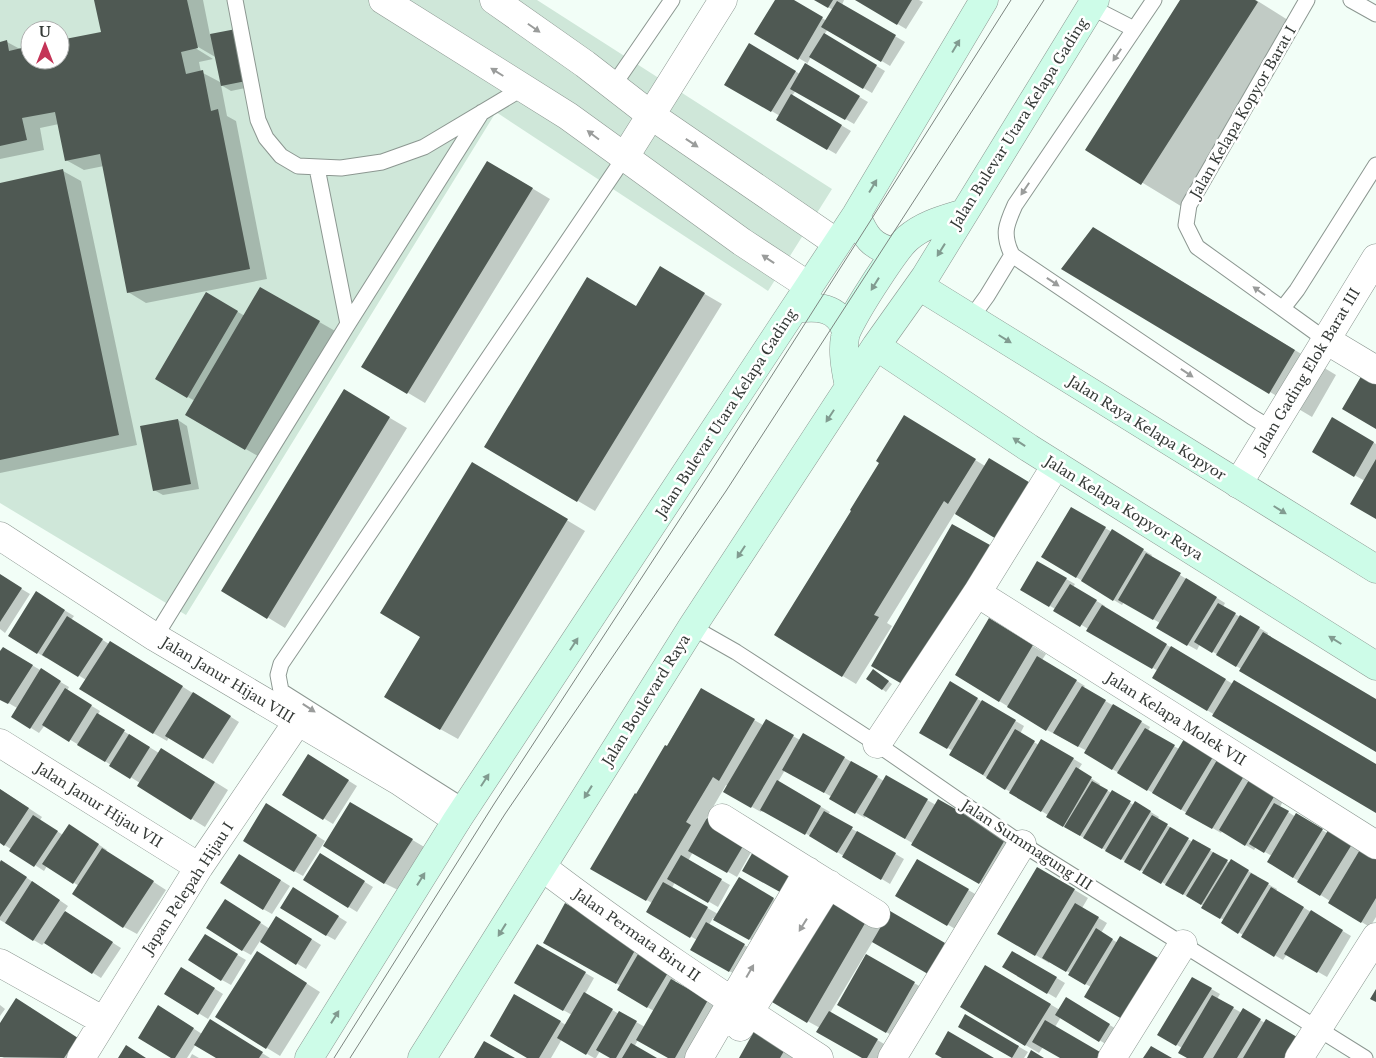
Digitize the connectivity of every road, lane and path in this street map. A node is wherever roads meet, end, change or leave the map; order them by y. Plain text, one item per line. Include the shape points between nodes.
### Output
1 (235, 0) edge
2 (383, 0) edge
3 (494, 0) edge
4 (672, 0) edge
5 (723, 0) edge
6 (984, 0) edge
7 (1154, 0) edge
8 (1307, 0) edge
9 (1352, 0) edge
10 (1093, 4) edge
11 (1376, 14) edge
12 (1134, 29) junction
13 (613, 86) junction
14 (523, 88) junction
15 (482, 112) junction
16 (652, 116) junction
17 (624, 158) junction
18 (1376, 165) edge
19 (317, 168) junction
20 (964, 213) junction
21 (856, 215) junction
22 (837, 242) junction
23 (895, 252) junction
24 (1012, 255) junction
25 (1376, 258) edge
26 (809, 286) junction
27 (919, 286) junction
28 (1283, 308) junction
29 (794, 309) junction
30 (971, 318) junction
31 (348, 324) junction
32 (846, 331) junction
33 (1326, 340) junction
34 (876, 346) junction
35 (1376, 370) edge
36 (849, 387) junction
37 (1272, 429) junction
38 (1056, 466) junction
39 (1238, 484) junction
40 (0, 536) edge
41 (1376, 569) edge
42 (977, 593) junction
43 (692, 627) junction
44 (155, 636) junction
45 (1376, 666) edge
46 (298, 721) junction
47 (0, 743) edge
48 (877, 744) junction
49 (462, 814) junction
50 (722, 818) dead end
51 (1022, 844) junction
52 (1376, 845) edge
53 (199, 867) junction
54 (542, 867) junction
55 (819, 877) junction
56 (876, 914) dead end
57 (1376, 937) edge
58 (1183, 944) junction
59 (0, 963) edge
60 (741, 1007) junction
61 (104, 1021) junction
62 (1319, 1028) junction
63 (81, 1058) edge
64 (309, 1058) edge
65 (422, 1058) edge
66 (699, 1058) edge
67 (720, 1058) edge
68 (819, 1058) edge
69 (892, 1058) edge
70 (1112, 1058) edge
71 (1299, 1058) edge
72 (1365, 1058) edge

1 - 19 lane via 258,120 266,138 281,156 298,166
14 -> 2 street
3 -> 13 street
4 - 13 lane
5 - 16 street
21 -> 6 main road, Jalan Bulevar Utara Kelapa Gading
7 - 12 lane
28 -> 8 lane, Jalan Kelapa Kopyor Barat I via 1197,247 1186,225 1190,205
9 - 11 lane
10 - 12 lane
10 - 20 main road, Jalan Bulevar Utara Kelapa Gading
12 -> 24 lane via 1015,205 1006,223 1006,241
13 - 16 street
14 - 15 lane
17 -> 14 street via 568,116
15 - 19 lane via 424,147 382,162
15 - 31 lane
16 - 17 street
16 -> 22 street
26 -> 17 street
17 -> 49 lane via 281,664 278,675 282,691
18 - 28 lane
19 - 31 lane
20 - 23 main road via 923,227
20 -> 27 main road, Jalan Bulevar Utara Kelapa Gading
21 - 22 main road, Jalan Bulevar Utara Kelapa Gading
21 - 23 main road via 863,232 875,245
22 - 26 main road, Jalan Bulevar Utara Kelapa Gading
23 -> 32 main road
24 - 30 lane
24 -> 37 lane
25 - 33 street, Jalan Gading Elok Barat III
26 - 29 main road, Jalan Bulevar Utara Kelapa Gading
27 - 30 main road, Jalan Raya Kelapa Kopyor
27 - 34 main road, Jalan Bulevar Utara Kelapa Gading
28 - 33 lane, Jalan Kelapa Kopyor Barat I
29 - 32 main road via 821,308 839,316
49 -> 29 main road, Jalan Bulevar Utara Kelapa Gading
30 -> 39 main road, Jalan Raya Kelapa Kopyor
31 - 44 lane
32 - 36 main road via 844,353
33 - 35 street, Jalan Kelapa Kopyor Barat I
33 - 37 street, Jalan Gading Elok Barat III
34 - 36 main road, Jalan Boulevard Raya
38 -> 34 main road, Jalan Kelapa Kopyor Raya
36 -> 43 main road, Jalan Boulevard Raya
37 - 39 street, Jalan Gading Elok Barat III
38 - 42 street
45 -> 38 main road, Jalan Kelapa Kopyor Raya
39 -> 41 main road, Jalan Raya Kelapa Kopyor
40 - 44 street, Jalan Janur Hijau VIII
42 - 48 street
42 - 52 street, Jalan Kelapa Molek VII
43 - 48 lane, Jalan Summagung III
43 -> 54 main road, Jalan Boulevard Raya
44 - 46 street, Jalan Janur Hijau VIII
46 - 49 street, Jalan Janur Hijau VIII
46 - 53 street, Japan Pelepah Hijau I
47 - 53 street, Jalan Janur Hijau VII
48 - 51 lane, Jalan Summagung III
64 -> 49 main road
50 - 55 street
51 - 58 lane, Jalan Summagung III
51 - 69 street
53 - 61 street, Japan Pelepah Hijau I
54 - 60 street, Jalan Permata Biru II
54 -> 65 main road, Jalan Boulevard Raya
55 - 56 street
55 - 60 street
57 - 62 street
58 - 62 lane, Jalan Summagung III
58 - 70 street
59 - 61 street
60 - 66 street
60 - 67 street
60 - 68 street, Jalan Permata Biru II
61 - 63 street, Japan Pelepah Hijau I
62 - 71 street
62 - 72 lane, Jalan Summagung III

